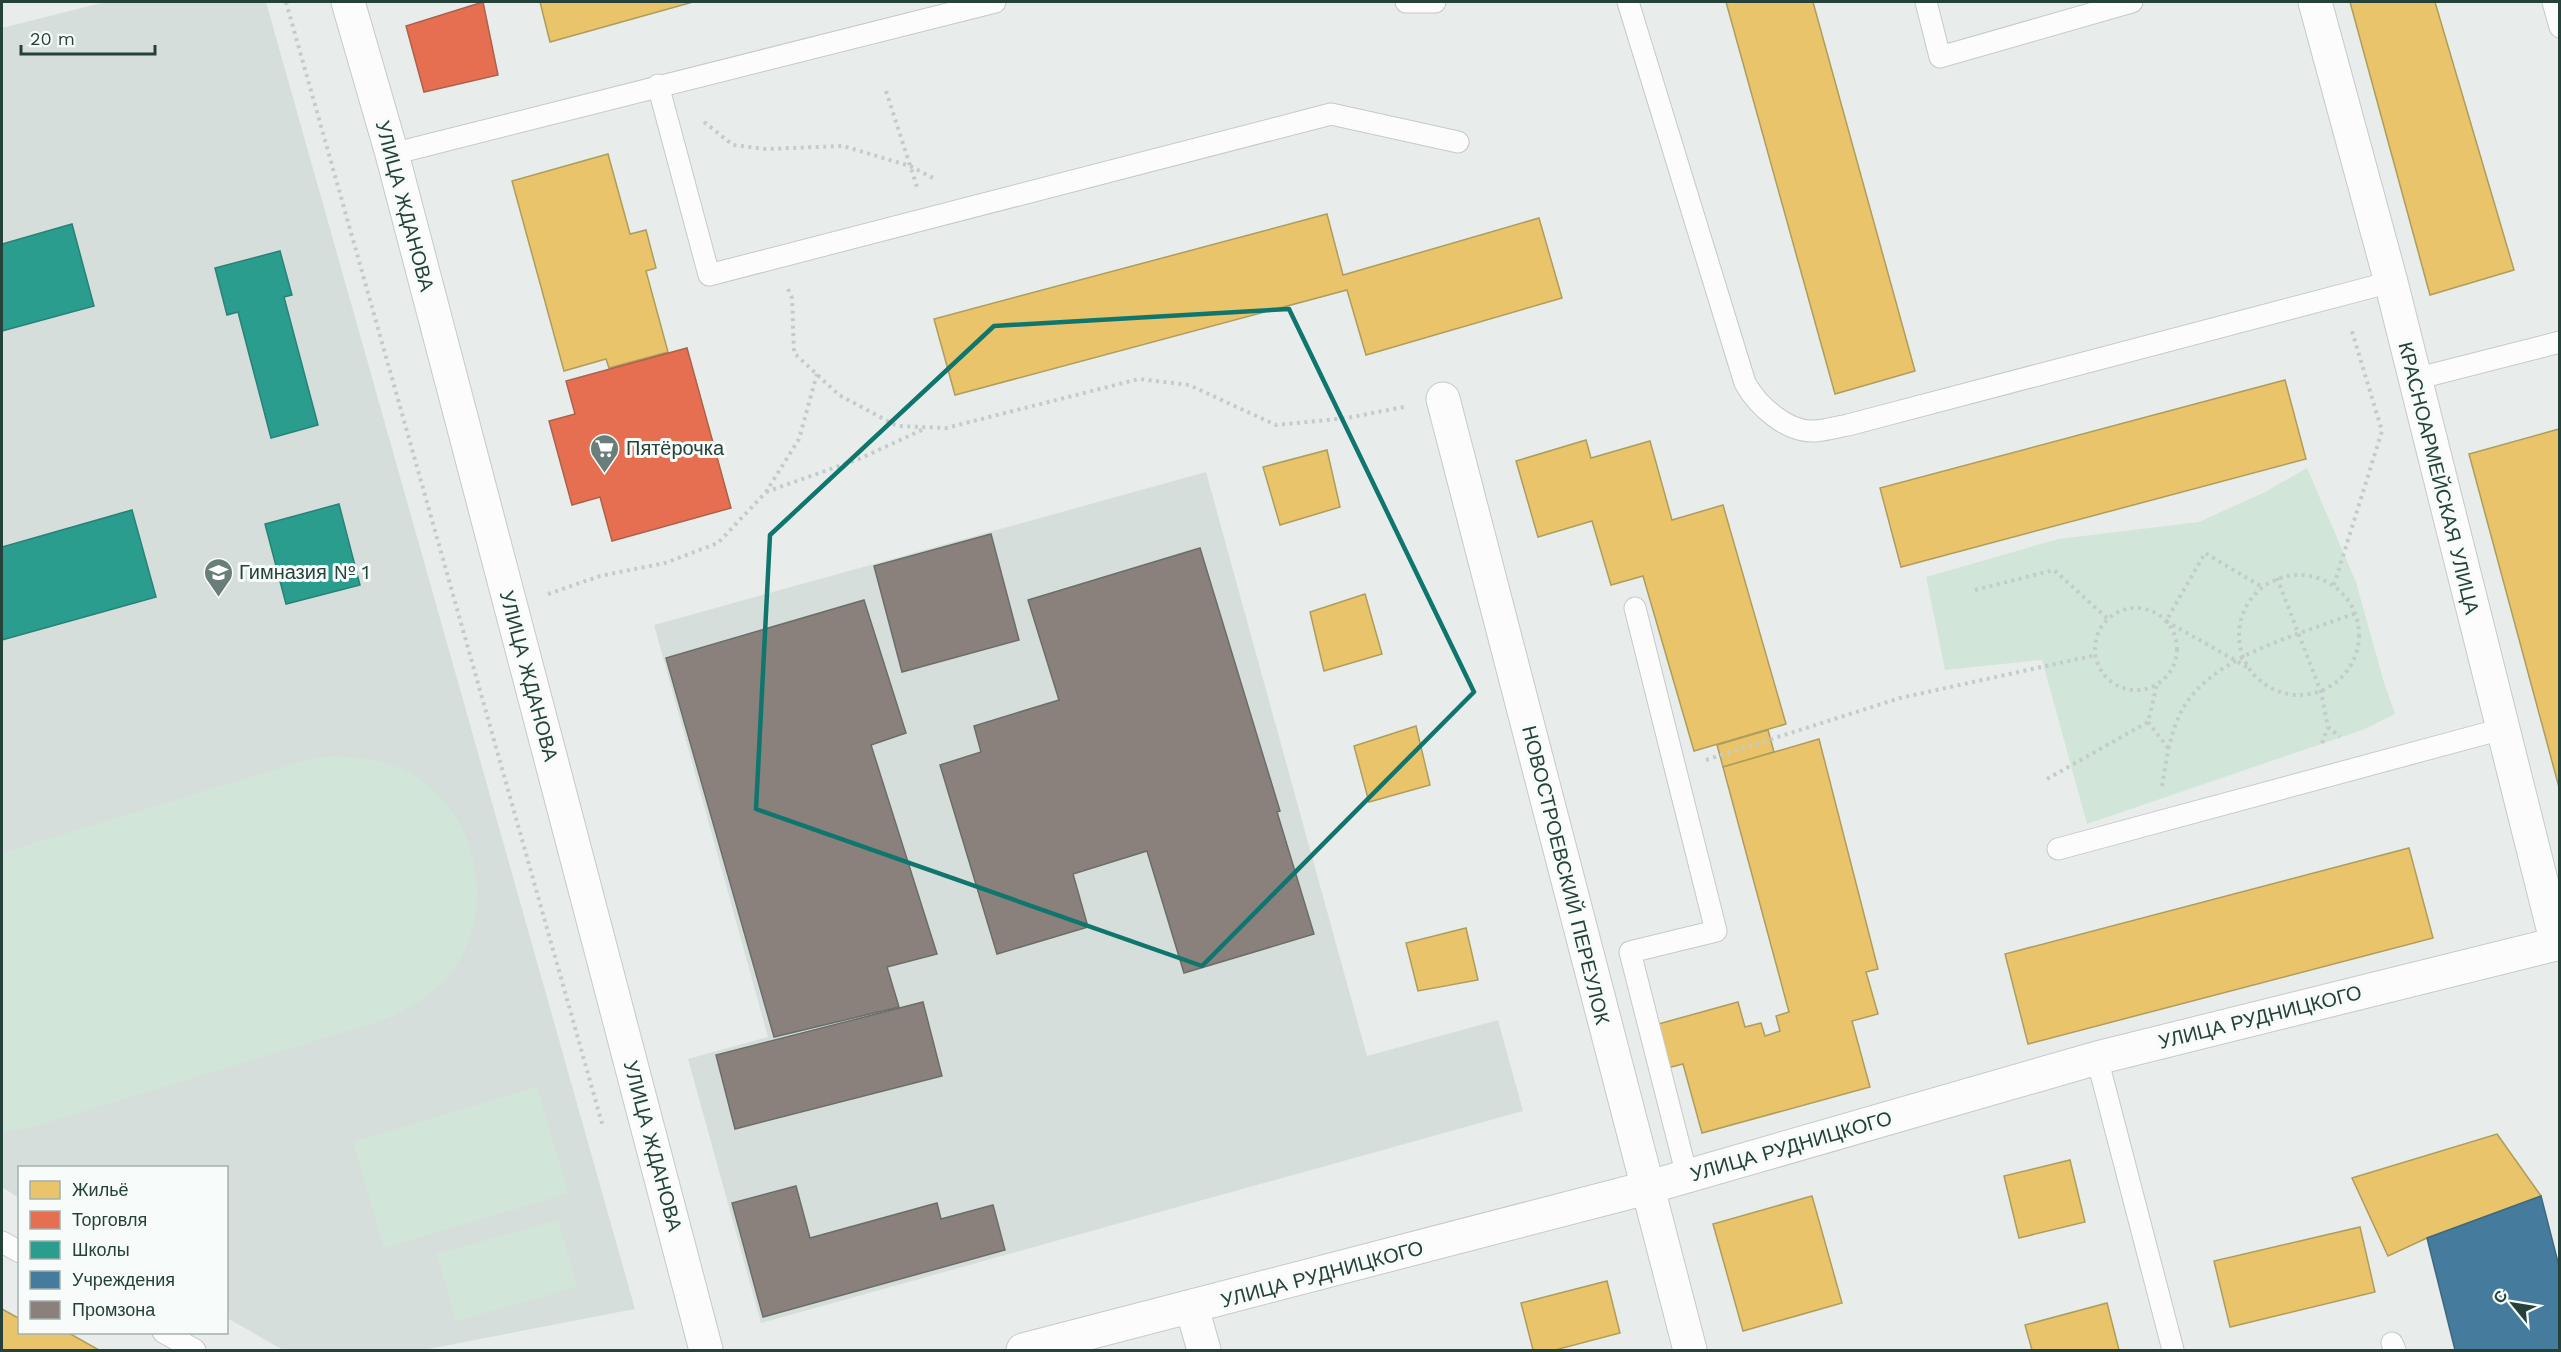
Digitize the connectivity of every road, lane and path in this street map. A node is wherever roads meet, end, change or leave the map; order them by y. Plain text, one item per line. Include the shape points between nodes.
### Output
1 (286, 2) edge
2 (348, 2) edge
3 (995, 2) edge
4 (1406, 2) edge
5 (1436, 2) edge
6 (1628, 2) edge
7 (1926, 2) edge
8 (2132, 2) edge
9 (2315, 2) edge
10 (2553, 2) edge
11 (2559, 27) edge
12 (658, 85) junction
13 (886, 91) dead end
14 (1458, 142) dead end
15 (392, 154) junction
16 (910, 166) junction
17 (1000, 200) junction
18 (928, 219) junction
19 (776, 258) junction
20 (2391, 282) junction
21 (2342, 295) junction
22 (2559, 342) edge
23 (817, 374) junction
24 (2415, 379) junction
25 (1443, 399) joint
26 (927, 428) junction
27 (766, 492) junction
28 (2277, 578) junction
29 (2334, 585) junction
30 (2263, 587) junction
31 (1975, 590) dead end
32 (511, 606) junction
33 (1635, 608) dead end
34 (2356, 613) junction
35 (2108, 619) junction
36 (2166, 621) junction
37 (2299, 635) junction
38 (2096, 655) junction
39 (2242, 657) junction
40 (2236, 661) junction
41 (2248, 668) junction
42 (2157, 684) junction
43 (2321, 692) junction
44 (2148, 722) junction
45 (2502, 729) junction
46 (2169, 749) junction
47 (2377, 763) junction
48 (1676, 770) junction
49 (2047, 779) dead end
50 (2157, 823) junction
51 (2058, 849) dead end
52 (2558, 947) edge
53 (2097, 1058) junction
54 (604, 1131) dead end
55 (1687, 1176) junction
56 (1646, 1188) junction
57 (2, 1242) edge
58 (18, 1251) edge
59 (1192, 1308) junction
60 (167, 1334) edge
61 (195, 1350) edge
62 (706, 1350) edge
63 (1023, 1350) edge
64 (1204, 1350) edge
65 (1690, 1350) edge
66 (2173, 1350) edge

1 - 54 path
2 - 15 street, УЛИЦА ЖДАНОВА
3 - 12 lane
4 - 5 lane
6 - 21 lane via 1744,383 1753,399 1769,414 1790,425 1813,432 1848,425
7 - 8 lane via 1940,57
9 - 20 street, КРАСНОАРМЕЙСКАЯ УЛИЦА
10 - 11 lane
12 - 15 lane
12 - 16 path via 733,144 766,149 843,146
12 - 19 lane via 709,275
13 - 16 path
14 - 17 lane via 1331,114
15 - 32 street, УЛИЦА ЖДАНОВА
16 - 17 path via 955,189
16 - 18 path
17 - 18 lane
18 - 19 lane
19 - 23 path via 792,298 794,352
20 - 21 lane
20 - 24 street, КРАСНОАРМЕЙСКАЯ УЛИЦА
21 - 29 path via 2382,431
22 - 24 lane
23 - 26 path via 839,395 897,426
23 - 27 path via 799,439
24 - 45 street, КРАСНОАРМЕЙСКАЯ УЛИЦА
25 - 26 path via 1347,418 1276,425 1189,384 1139,379 946,429
25 - 56 street, НОВОСТРОЕВСКИЙ ПЕРЕУЛОК
26 - 27 path via 859,459
27 - 32 path via 718,543 665,563 600,576
28 - 29 path via 2300,574
28 - 30 path
28 - 37 path
29 - 34 path
30 - 36 path via 2205,553
30 - 39 path via 2243,610 2238,634
31 - 35 path via 2054,570
32 - 62 street, УЛИЦА ЖДАНОВА
33 - 48 lane
34 - 37 path
34 - 43 path via 2360,636 2354,659 2341,679
35 - 36 path via 2122,610 2138,608 2154,612
35 - 38 path via 2097,640
36 - 40 path
36 - 42 path via 2177,643 2176,658 2170,673
37 - 39 path
37 - 43 path
38 - 42 path via 2102,671 2119,686 2143,690
38 - 48 path via 1900,698
39 - 40 path
39 - 41 path
40 - 41 path
40 - 46 path via 2212,675 2191,695 2180,713
41 - 43 path via 2274,690 2298,695
42 - 44 path
43 - 47 path via 2328,727 2350,747
44 - 46 path
44 - 49 path
45 - 47 lane
45 - 52 street, КРАСНОАРМЕЙСКАЯ УЛИЦА
46 - 50 path
47 - 50 lane
48 - 55 lane via 1716,931 1630,952
50 - 51 lane
52 - 53 street, УЛИЦА РУДНИЦКОГО
53 - 55 street, УЛИЦА РУДНИЦКОГО
53 - 66 lane
55 - 56 street, УЛИЦА РУДНИЦКОГО
56 - 59 street, УЛИЦА РУДНИЦКОГО
56 - 65 street, НОВОСТРОЕВСКИЙ ПЕРЕУЛОК
57 - 58 lane
59 - 63 street, УЛИЦА РУДНИЦКОГО
59 - 64 street
60 - 61 lane

